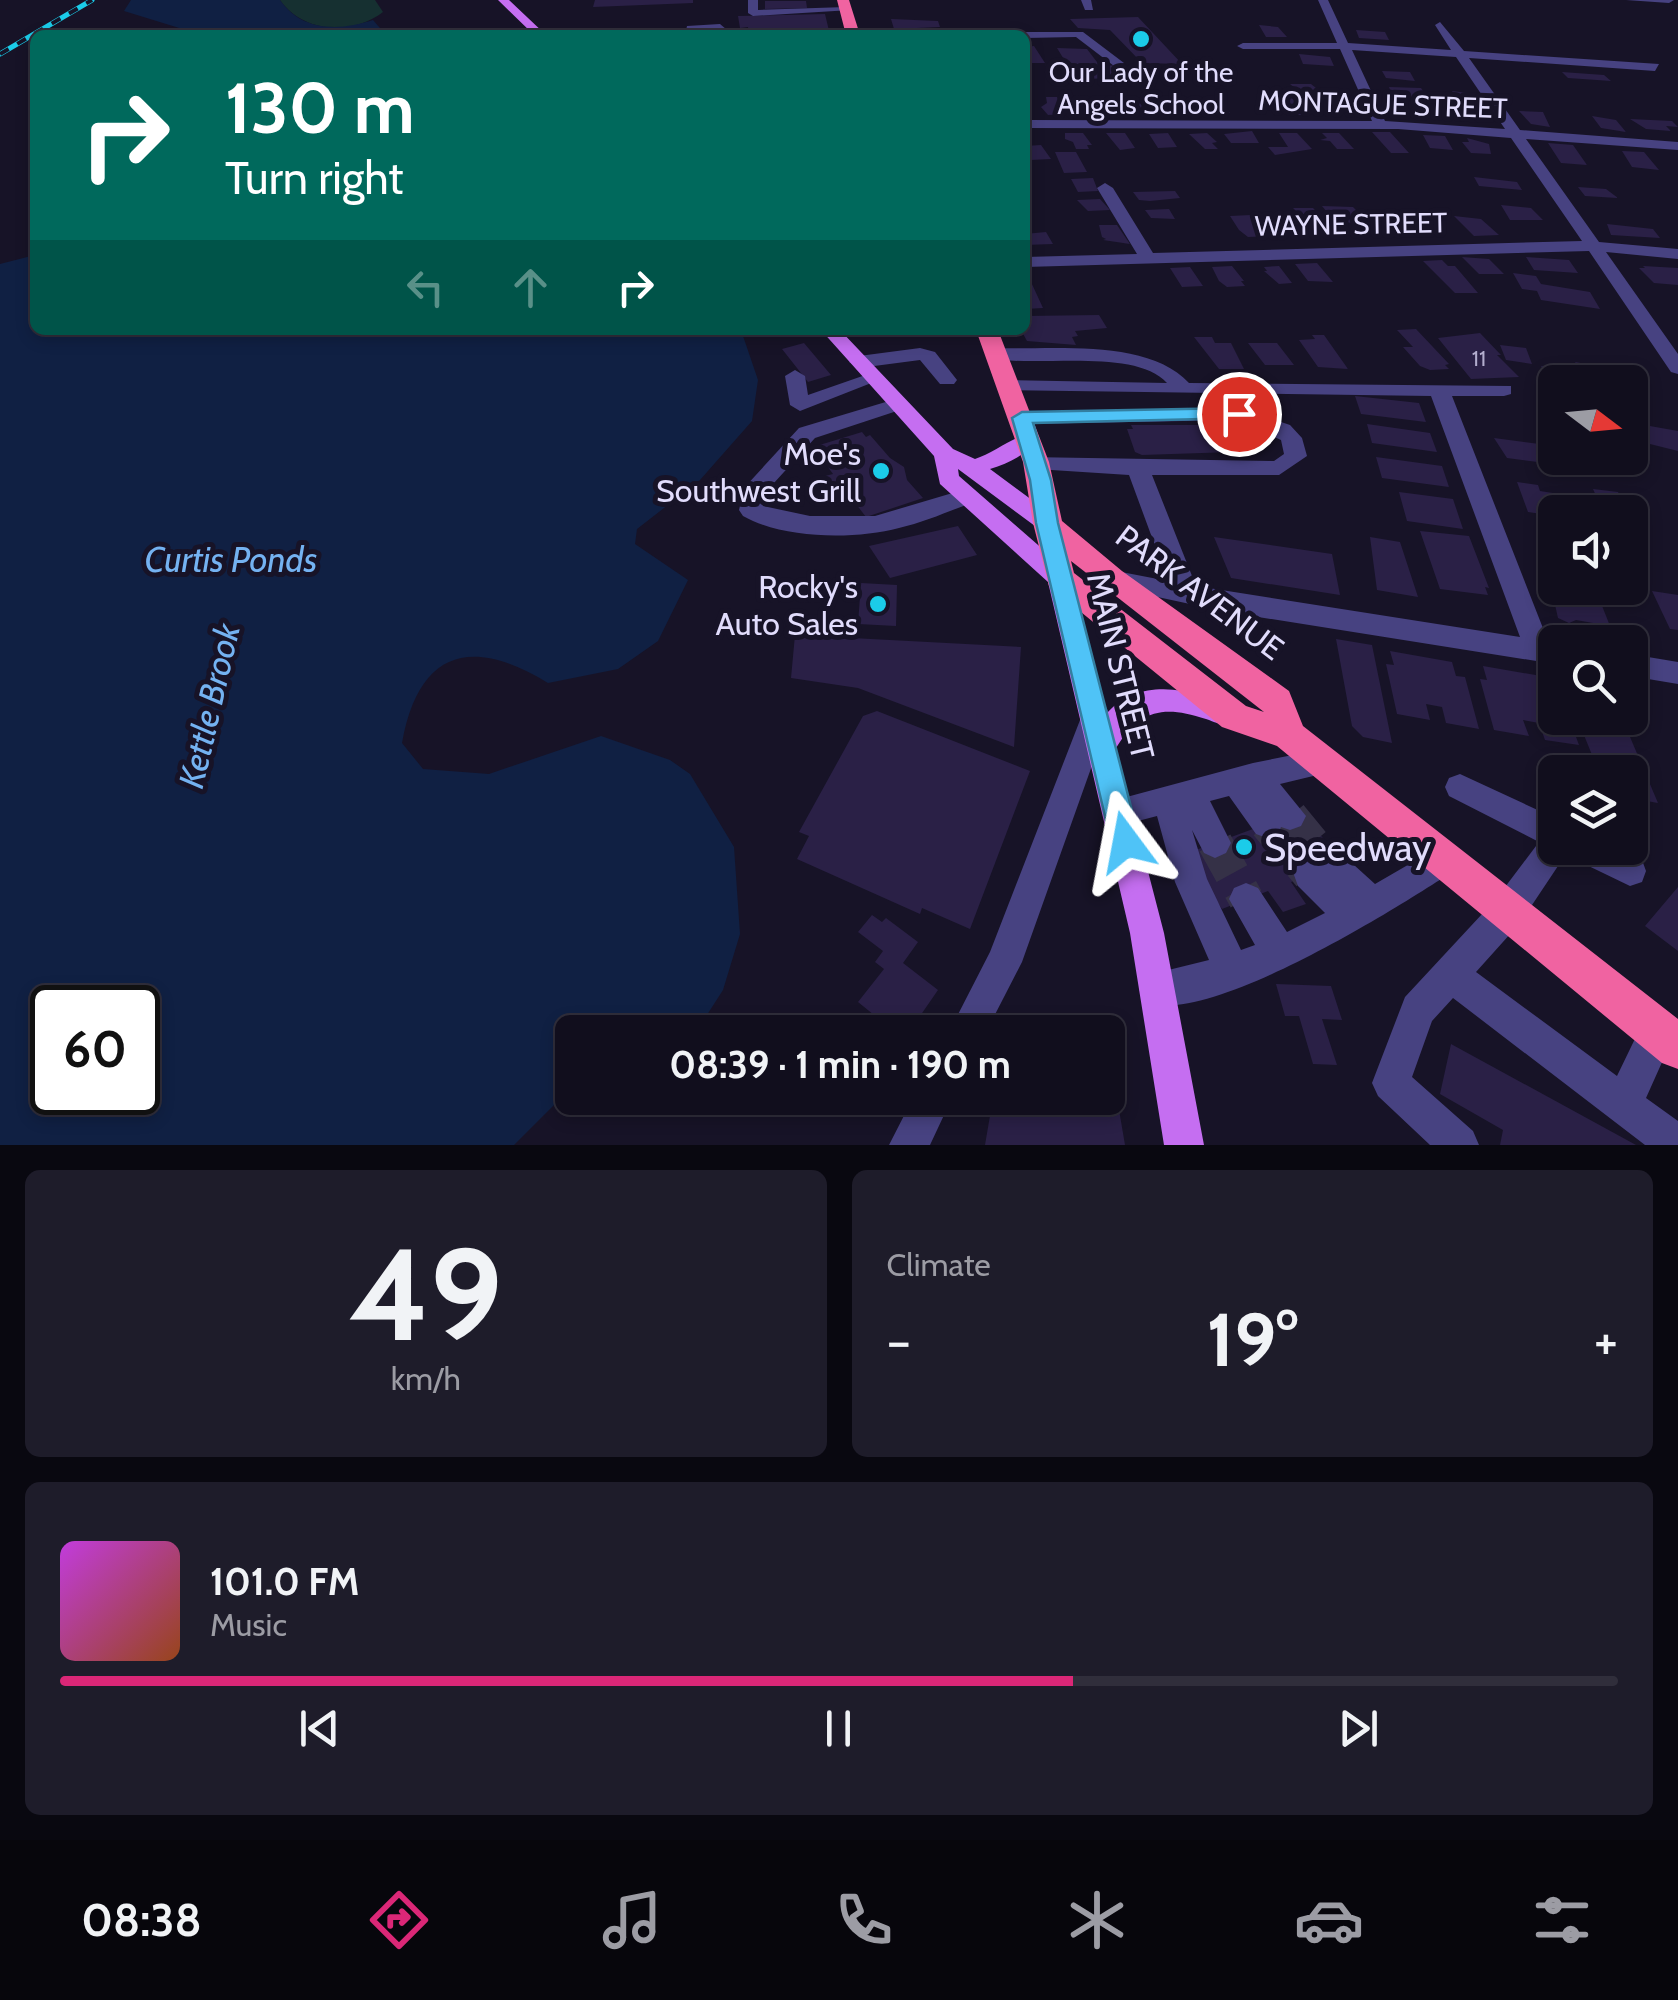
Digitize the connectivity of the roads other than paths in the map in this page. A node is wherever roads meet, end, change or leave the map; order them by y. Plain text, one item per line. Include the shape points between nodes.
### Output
1 (504, 0) edge
2 (753, 0) edge
3 (761, 0) edge
4 (1324, 0) edge
5 (1631, 0) edge
6 (1669, 0) edge
7 (844, 5) edge
8 (822, 11) junction
9 (1440, 25) dead end
10 (535, 30) edge
11 (691, 30) edge
12 (725, 30) edge
13 (851, 30) edge
14 (1030, 35) edge
15 (1243, 46) dead end
16 (1344, 46) junction
17 (1460, 54) junction
18 (1118, 62) dead end
19 (1655, 68) dead end
20 (1030, 124) edge
21 (1380, 124) junction
22 (1515, 133) junction
23 (1678, 146) edge
24 (1106, 188) dead end
25 (1592, 246) junction
26 (1678, 254) edge
27 (1148, 257) junction
28 (1030, 262) edge
29 (835, 335) edge
30 (991, 342) edge
31 (859, 362) junction
32 (1678, 368) edge
33 (795, 376) dead end
34 (874, 378) junction
35 (947, 380) dead end
36 (1007, 384) junction
37 (1152, 389) junction
38 (1183, 389) junction
39 (1439, 389) junction
40 (1504, 390) dead end
41 (899, 404) junction
42 (1164, 416) junction
43 (1029, 440) junction
44 (945, 454) junction
45 (974, 467) junction
46 (1138, 468) junction
47 (966, 497) junction
48 (1047, 523) junction
49 (1060, 578) junction
50 (1110, 579) junction
51 (1186, 594) junction
52 (1538, 629) edge
53 (1538, 650) edge
54 (1648, 668) edge
55 (1678, 673) edge
56 (1234, 718) junction
57 (1099, 729) junction
58 (1289, 735) junction
59 (1323, 762) junction
60 (1244, 778) junction
61 (1460, 786) dead end
62 (1180, 797) junction
63 (1118, 812) junction
64 (1279, 820) tunnel mouth
65 (1538, 825) edge
66 (1215, 843) tunnel mouth
67 (1444, 859) junction
68 (1541, 865) edge
69 (1616, 865) edge
70 (1321, 871) tunnel mouth
71 (1630, 872) dead end
72 (1246, 899) tunnel mouth
73 (1508, 910) junction
74 (1362, 911) junction
75 (1280, 953) junction
76 (1233, 972) junction
77 (1450, 975) junction
78 (1157, 988) junction
79 (976, 1015) edge
80 (1668, 1039) edge
81 (1623, 1104) junction
82 (924, 1115) edge
83 (908, 1145) edge
84 (1184, 1145) edge
85 (1459, 1145) edge
86 (1676, 1145) edge

1 - 10 main road
2 - 8 street via 753,12
3 - 8 street via 762,10
4 - 16 street
5 - 6 street
7 - 8 street
7 - 13 highway
9 - 17 street
11 - 12 street
14 - 18 street via 1079,34
15 - 16 street
16 - 17 street
16 - 21 street
17 - 19 street
17 - 22 street
20 - 21 street, MONTAGUE STREET
21 - 22 street, MONTAGUE STREET
22 - 23 street, MONTAGUE STREET
22 - 25 street
24 - 27 street
25 - 26 street, WAYNE STREET
25 - 27 street, WAYNE STREET
25 - 32 street
27 - 28 street, WAYNE STREET
29 - 31 main road
30 - 36 highway, MAIN STREET
30 - 38 street via 1136,360 1167,371
31 - 34 main road
31 - 35 street via 920,354
33 - 34 street via 800,405
34 - 41 main road
36 - 37 street
36 - 43 highway, MAIN STREET
37 - 38 street
37 - 42 street
38 - 39 street
39 - 40 street
39 - 52 street
41 - 44 main road
41 - 47 street via 807,433 752,492 751,510 780,522 876,524
42 - 43 street
42 - 46 street via 1269,430 1285,454 1279,468
43 - 45 main road
43 - 46 street
43 - 48 highway, MAIN STREET
44 - 45 main road
44 - 47 main road via 948,479
45 - 48 main road
46 - 51 street
47 - 49 main road
48 - 49 highway, MAIN STREET
48 - 50 highway, PARK AVENUE
49 - 56 highway, PARK AVENUE
49 - 57 main road, MAIN STREET
50 - 51 street
50 - 58 highway, PARK AVENUE via 1277,701
51 - 53 street
54 - 55 street
56 - 57 main road via 1175,700 1150,701
56 - 58 highway, PARK AVENUE
57 - 63 main road, MAIN STREET
57 - 79 street
58 - 59 highway, PARK AVENUE
59 - 60 street
59 - 67 highway, PARK AVENUE
60 - 62 street
60 - 64 street
61 - 65 street
62 - 63 street
62 - 66 street
62 - 76 street via 1191,882
63 - 78 main road, MAIN STREET
67 - 73 highway, PARK AVENUE
67 - 74 street
68 - 73 street
69 - 71 street
70 - 74 street
72 - 75 street
73 - 77 street
73 - 80 highway, PARK AVENUE
74 - 75 street
75 - 76 street
76 - 78 street
77 - 81 street
77 - 85 street via 1418,1010 1391,1083
78 - 84 main road, MAIN STREET
80 - 81 street
81 - 86 street
82 - 83 street

